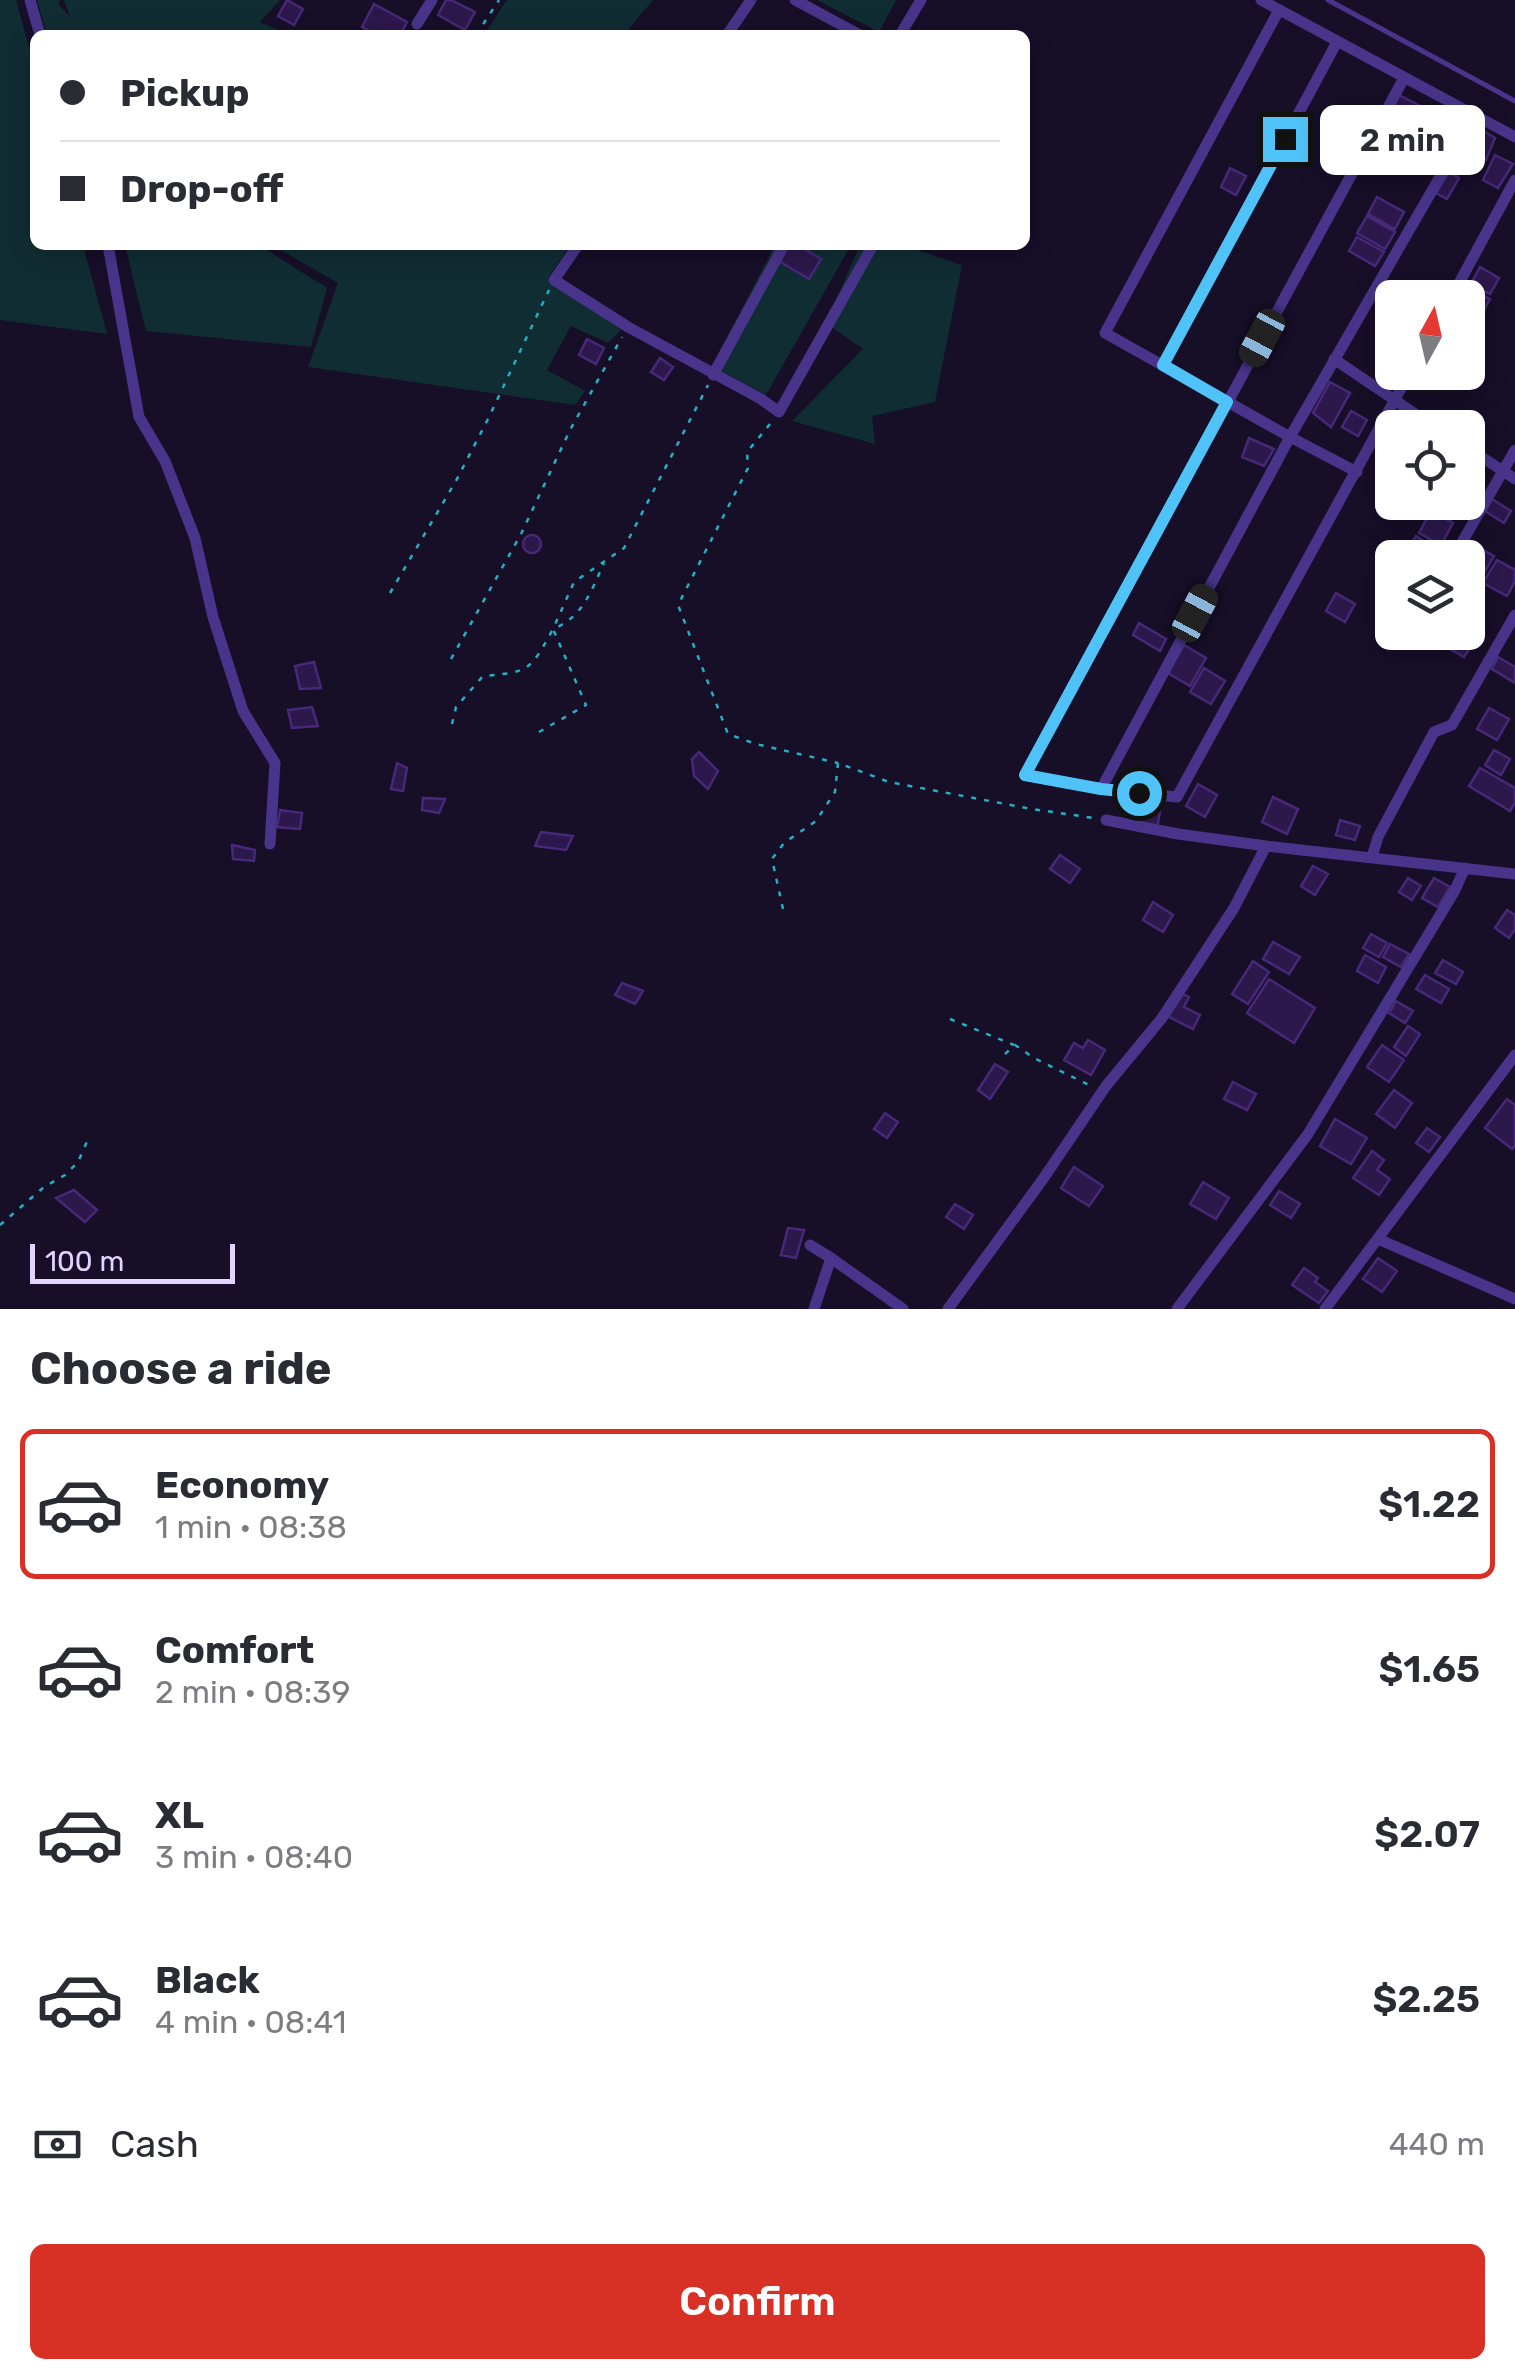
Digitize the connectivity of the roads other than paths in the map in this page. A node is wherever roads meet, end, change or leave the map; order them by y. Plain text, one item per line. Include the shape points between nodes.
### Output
1 (30, 0) edge
2 (432, 0) edge
3 (752, 0) edge
4 (795, 0) edge
5 (921, 0) edge
6 (1261, 0) edge
7 (1328, 0) edge
8 (1279, 10) junction
9 (417, 24) dead end
10 (39, 30) edge
11 (731, 30) edge
12 (851, 30) edge
13 (903, 30) edge
14 (1337, 42) junction
15 (1404, 78) junction
16 (1515, 101) edge
17 (1475, 116) junction
18 (1515, 137) edge
19 (1515, 180) edge
20 (109, 250) edge
21 (575, 250) edge
22 (781, 250) edge
23 (870, 250) edge
24 (1461, 280) edge
25 (1334, 359) junction
26 (1163, 365) junction
27 (714, 374) junction
28 (1400, 390) edge
29 (1395, 400) junction
30 (1227, 402) junction
31 (1410, 410) edge
32 (1290, 437) junction
33 (1515, 450) edge
34 (1485, 460) edge
35 (1502, 471) junction
36 (1357, 472) junction
37 (1515, 478) edge
38 (1463, 540) edge
39 (1515, 615) edge
40 (1101, 789) junction
41 (1106, 820) road end
42 (270, 844) dead end
43 (1266, 846) junction
44 (1372, 857) junction
45 (1465, 868) junction
46 (1515, 874) edge
47 (1515, 1055) edge
48 (1378, 1238) junction
49 (810, 1244) dead end
50 (830, 1258) junction
51 (1515, 1300) edge
52 (814, 1309) edge
53 (903, 1309) edge
54 (948, 1309) edge
55 (1178, 1309) edge
56 (1325, 1309) edge

1 - 10 street
2 - 9 street
3 - 11 street
4 - 12 street
5 - 13 street
6 - 8 street
7 - 16 lane
8 - 14 street
8 - 26 street via 1105,333
14 - 15 street
14 - 26 street
15 - 17 street
15 - 30 street
17 - 18 street
17 - 25 street
19 - 24 street
20 - 42 street via 139,417 165,461 195,538 243,711 275,763
21 - 27 street via 554,280
22 - 27 street
23 - 27 street via 780,412
25 - 29 street
25 - 32 street
26 - 30 street
28 - 29 street
29 - 31 street
29 - 36 street
30 - 32 street
30 - 40 street via 1025,775
32 - 36 street
32 - 40 street
33 - 35 street
34 - 35 street
35 - 37 street
35 - 38 street
36 - 40 street via 1177,796
39 - 44 street via 1452,725 1434,732
41 - 43 street
43 - 44 street
43 - 54 street via 1162,1018
44 - 45 street
45 - 46 street
45 - 55 street via 1308,1134
47 - 48 street
48 - 51 street
48 - 56 street
49 - 50 street
50 - 52 street
50 - 53 street

